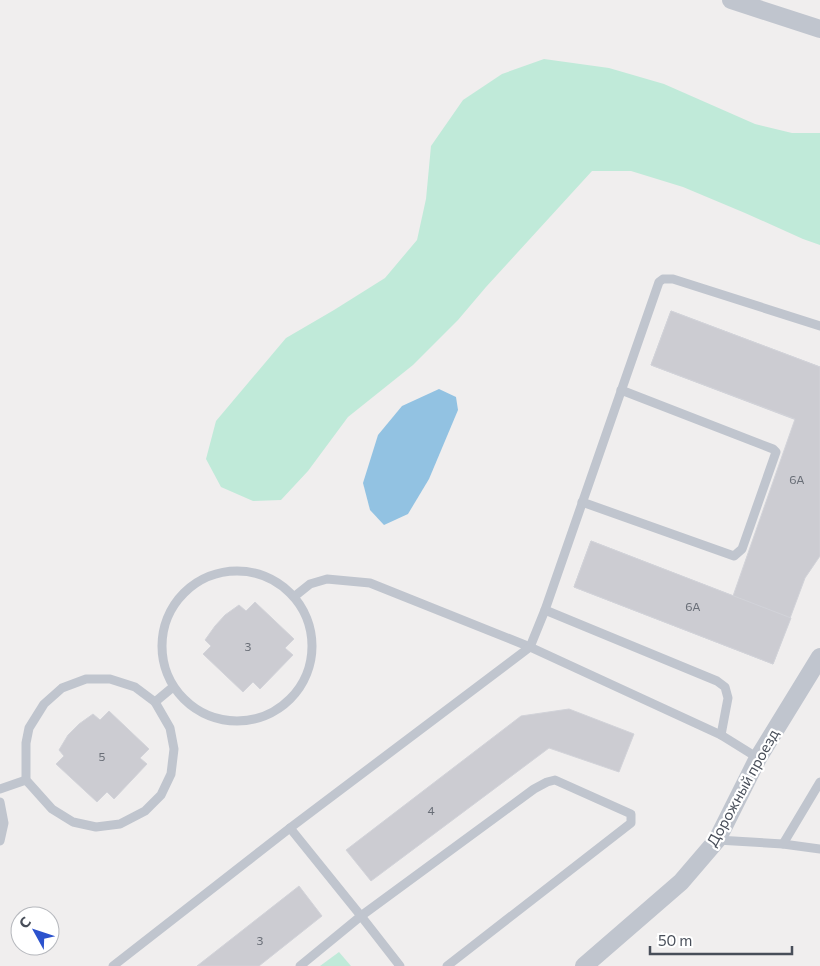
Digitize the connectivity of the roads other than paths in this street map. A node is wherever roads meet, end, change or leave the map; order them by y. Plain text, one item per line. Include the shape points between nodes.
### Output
1 (731, 0) edge
2 (820, 29) edge
3 (820, 326) edge
4 (621, 390) junction
5 (582, 502) junction
6 (294, 596) junction
7 (545, 610) junction
8 (530, 647) junction
9 (820, 657) edge
10 (173, 686) junction
11 (155, 702) junction
12 (720, 735) junction
13 (758, 758) junction
14 (26, 780) junction
15 (820, 782) edge
16 (0, 789) edge
17 (0, 802) edge
18 (290, 828) junction
19 (717, 840) junction
20 (0, 841) edge
21 (783, 844) junction
22 (820, 849) edge
23 (361, 916) junction
24 (113, 966) edge
25 (300, 966) edge
26 (400, 966) edge
27 (447, 966) edge
28 (584, 966) edge

1 - 2 street
3 - 4 lane via 673,278 663,279 659,282
4 - 5 lane
4 - 5 lane via 776,452 742,549 734,556
5 - 7 lane
6 - 8 lane via 310,584 327,579 370,583
6 - 10 lane via 269,577 246,570 223,571 200,579 181,594 166,620 162,655 165,671
6 - 10 lane via 308,618 313,646 308,672 296,694 274,712 248,721 218,719 190,705
7 - 8 lane
7 - 12 lane via 725,687 728,698
8 - 12 lane
8 - 18 lane
9 - 13 street, Дорожный проезд
10 - 11 lane
11 - 14 lane via 135,687 110,679 86,679 62,688 44,704 30,728 26,743
11 - 14 lane via 170,728 174,749 171,774 161,795 145,811 120,824 96,827 73,822 52,809
12 - 13 lane
13 - 19 street, Дорожный проезд
14 - 16 lane
15 - 21 lane
17 - 20 lane via 4,823
18 - 23 lane
18 - 24 lane
19 - 21 lane
19 - 28 street, Дорожный проезд via 681,882
21 - 22 lane
23 - 25 lane
23 - 26 lane
23 - 27 lane via 547,782 555,780 631,814 631,823

